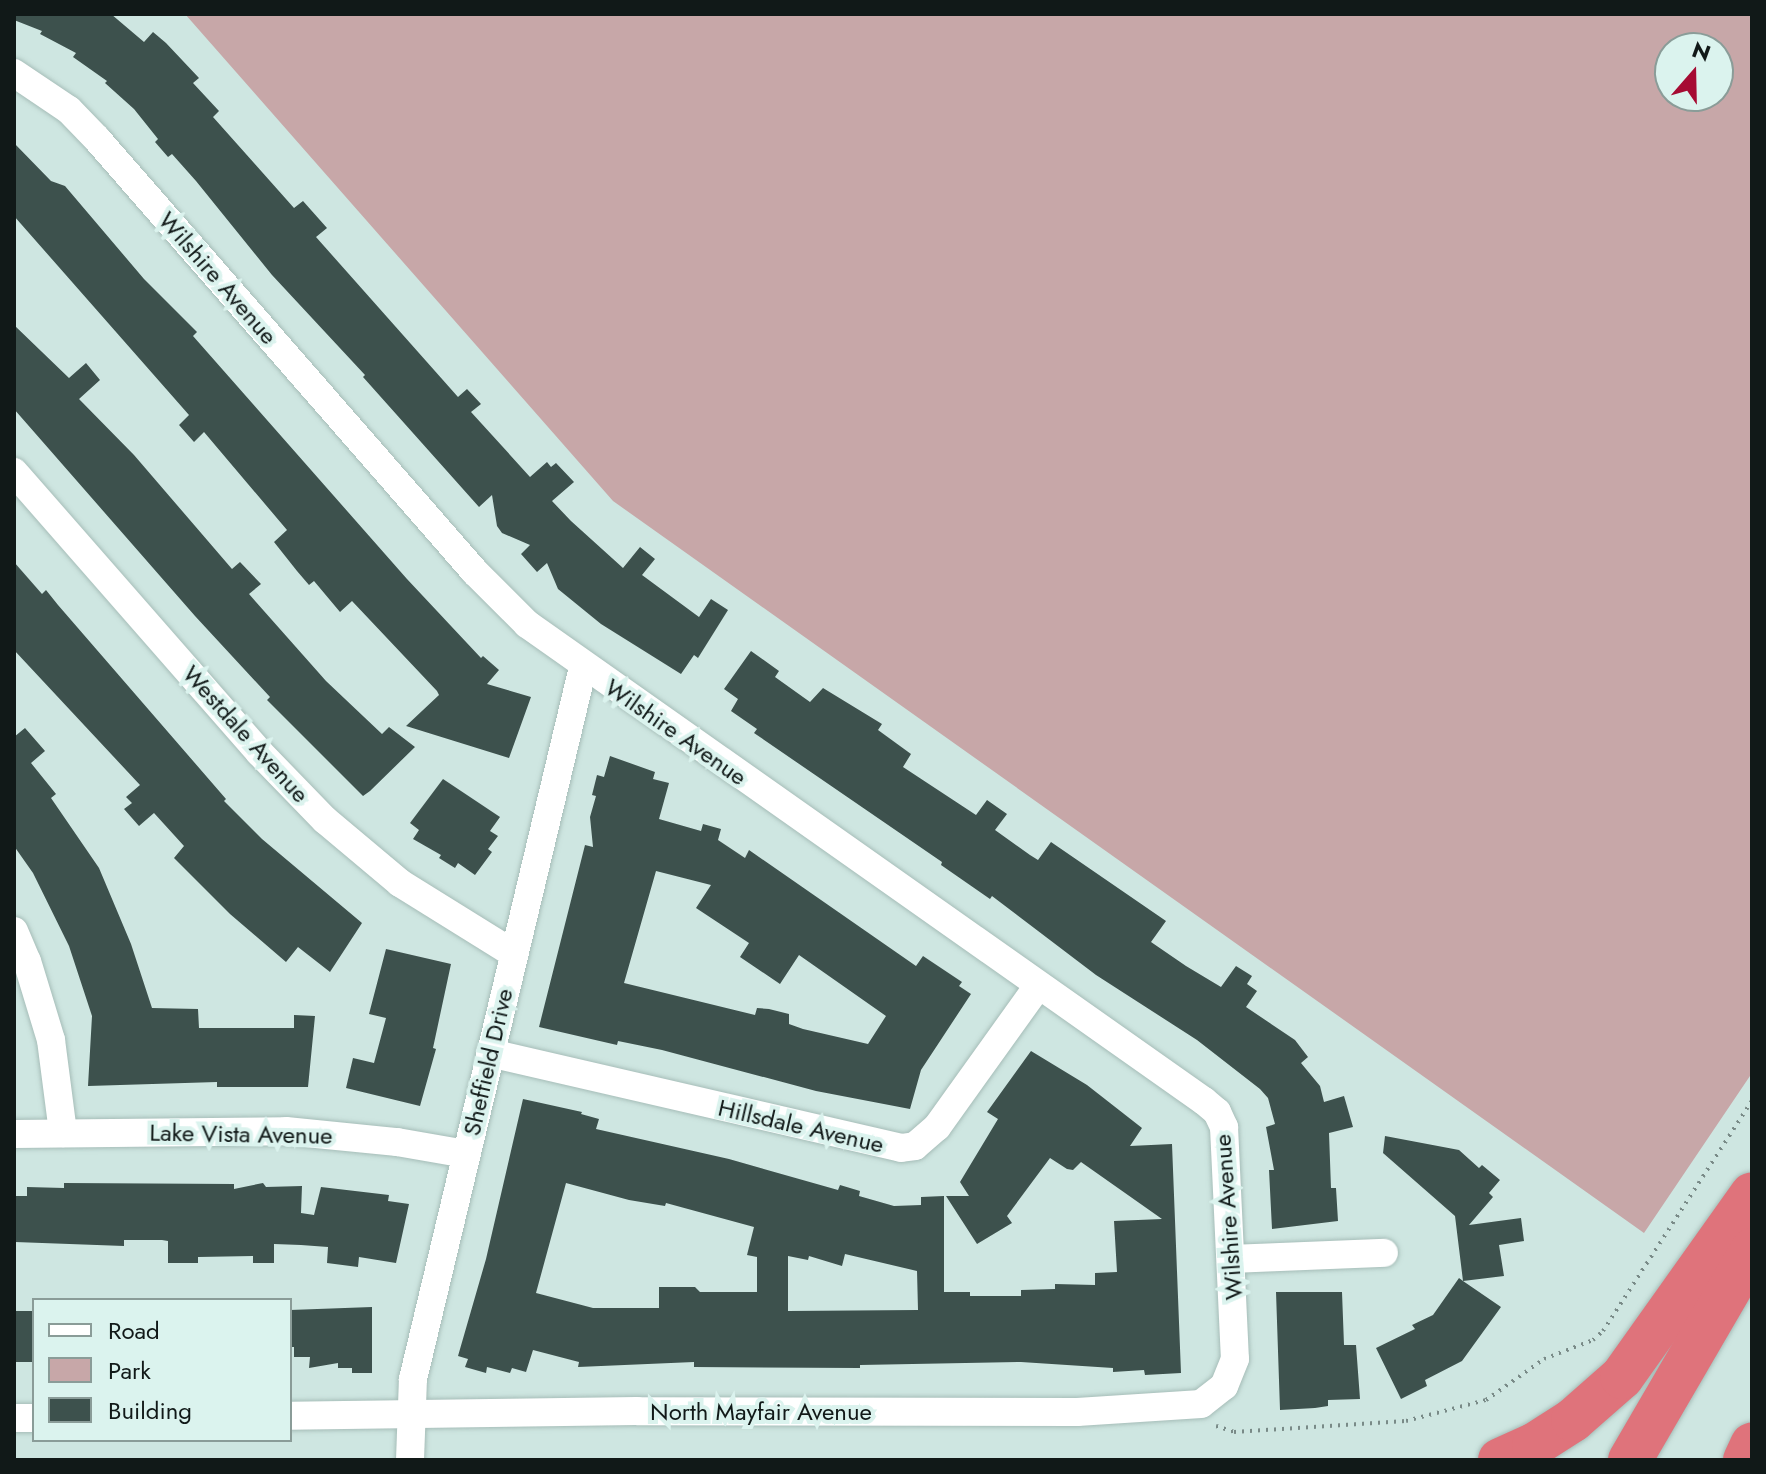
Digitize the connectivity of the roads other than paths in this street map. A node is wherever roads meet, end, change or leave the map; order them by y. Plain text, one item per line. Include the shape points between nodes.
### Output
1 (14, 73) edge
2 (14, 472) edge
3 (583, 667) junction
4 (14, 931) edge
5 (514, 954) junction
6 (1038, 986) junction
7 (490, 1053) junction
8 (63, 1133) junction
9 (14, 1134) edge
10 (466, 1154) junction
11 (1752, 1194) edge
12 (1752, 1250) edge
13 (1384, 1253) dead end
14 (1232, 1259) junction
15 (1201, 1404) joint
16 (292, 1416) edge
17 (411, 1416) junction
18 (1752, 1445) edge
19 (410, 1460) edge
20 (1500, 1460) edge
21 (1630, 1460) edge
22 (1745, 1460) edge

1 - 3 street, Wilshire Avenue via 69,110 491,590
2 - 5 street, Westdale Avenue via 325,820 400,883
3 - 5 street, Sheffield Drive
3 - 6 street, Wilshire Avenue
4 - 8 street via 51,1040
5 - 7 street, Sheffield Drive
6 - 7 street, Hillsdale Avenue via 937,1127 915,1146 901,1148
6 - 14 street, Wilshire Avenue via 1217,1112 1227,1143
7 - 10 street, Sheffield Drive
8 - 9 street, Lake Vista Avenue
8 - 10 street, Lake Vista Avenue via 286,1131
10 - 17 street, Sheffield Drive via 414,1371
11 - 20 highway via 1622,1377 1573,1420
12 - 21 highway
13 - 14 street
14 - 15 street, Wilshire Avenue via 1235,1351 1224,1386
15 - 17 street, North Mayfair Avenue via 1091,1412
16 - 17 street, North Mayfair Avenue
17 - 19 street, Sheffield Drive
18 - 22 highway

